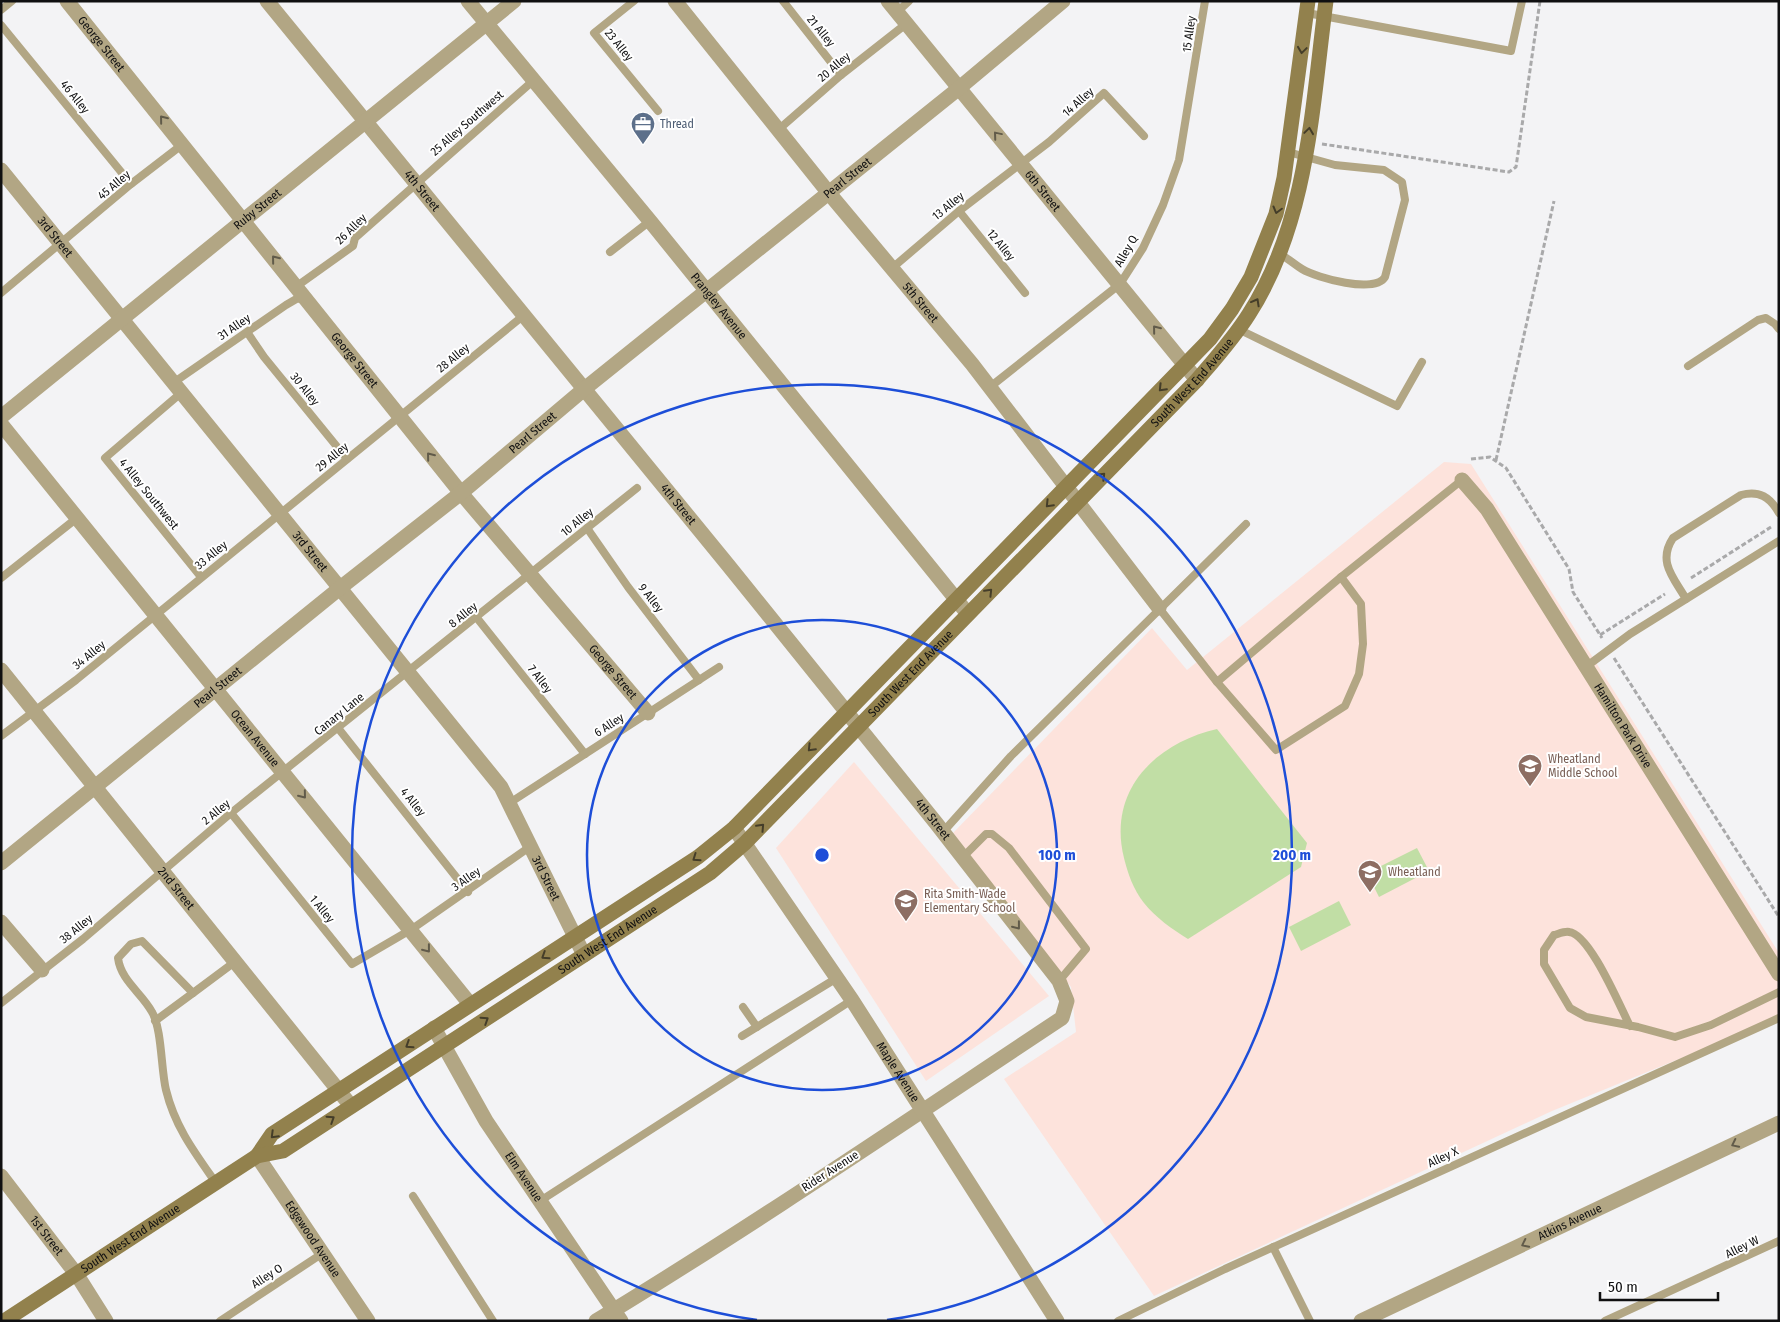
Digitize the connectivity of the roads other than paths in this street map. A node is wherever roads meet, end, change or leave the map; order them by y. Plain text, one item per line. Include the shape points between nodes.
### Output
1 (12, 1) edge
2 (267, 1) edge
3 (514, 1) edge
4 (634, 1) edge
5 (675, 1) edge
6 (783, 1) edge
7 (909, 1) edge
8 (1063, 1) edge
9 (1205, 1) edge
10 (1522, 1) edge
11 (72, 3) edge
12 (470, 3) edge
13 (1307, 7) edge
14 (1326, 9) edge
15 (1, 10) edge
16 (897, 12) edge
17 (486, 24) junction
18 (1, 25) edge
19 (1195, 69) joint
20 (841, 74) junction
21 (534, 80) junction
22 (958, 89) junction
23 (658, 111) dead end
24 (365, 121) junction
25 (778, 130) junction
26 (1144, 136) dead end
27 (183, 144) junction
28 (1288, 152) junction
29 (1305, 156) junction
30 (1021, 164) junction
31 (1, 170) edge
32 (131, 184) junction
33 (417, 185) junction
34 (828, 192) junction
35 (959, 211) junction
36 (243, 219) junction
37 (650, 221) junction
38 (62, 244) junction
39 (610, 252) dead end
40 (1279, 254) junction
41 (891, 269) junction
42 (1120, 284) junction
43 (296, 286) junction
44 (706, 290) junction
45 (1, 292) edge
46 (1025, 293) dead end
47 (309, 303) junction
48 (523, 316) junction
49 (121, 318) junction
50 (1238, 329) junction
51 (1779, 329) edge
52 (247, 332) junction
53 (1422, 362) dead end
54 (1185, 365) junction
55 (1688, 366) dead end
56 (1198, 380) junction
57 (990, 387) junction
58 (177, 388) junction
59 (583, 390) junction
60 (1, 417) edge
61 (398, 418) junction
62 (1, 424) edge
63 (347, 459) junction
64 (1462, 480) joint
65 (1067, 486) junction
66 (637, 488) dead end
67 (460, 494) junction
68 (1078, 500) junction
69 (1779, 513) edge
70 (280, 514) junction
71 (77, 518) junction
72 (1246, 524) dead end
73 (587, 528) junction
74 (1779, 541) edge
75 (532, 574) junction
76 (201, 577) junction
77 (1341, 577) junction
78 (1, 578) edge
79 (340, 588) junction
80 (956, 599) junction
81 (1686, 599) junction
82 (1159, 608) junction
83 (968, 614) junction
84 (156, 615) junction
85 (477, 618) junction
86 (1586, 666) junction
87 (719, 667) dead end
88 (1, 670) edge
89 (408, 673) junction
90 (698, 680) junction
91 (1217, 682) junction
92 (217, 689) junction
93 (35, 712) junction
94 (648, 713) junction
95 (845, 713) junction
96 (338, 728) junction
97 (858, 728) junction
98 (1, 736) edge
99 (585, 754) junction
100 (284, 773) junction
101 (96, 787) junction
102 (511, 802) junction
103 (231, 814) junction
104 (734, 828) junction
105 (943, 832) junction
106 (746, 843) junction
107 (532, 846) junction
108 (963, 857) junction
109 (1, 864) edge
110 (163, 870) junction
111 (468, 892) junction
112 (1, 922) edge
113 (412, 929) junction
114 (574, 936) junction
115 (584, 955) junction
116 (236, 961) junction
117 (42, 970) junction
118 (1779, 974) edge
119 (837, 978) junction
120 (1059, 981) junction
121 (1779, 992) edge
122 (193, 993) junction
123 (852, 1000) junction
124 (1, 1003) edge
125 (470, 1004) junction
126 (744, 1007) dead end
127 (1062, 1018) joint
128 (1779, 1018) edge
129 (155, 1021) junction
130 (1630, 1026) junction
131 (757, 1027) junction
132 (434, 1028) junction
133 (742, 1036) dead end
134 (444, 1046) junction
135 (339, 1090) junction
136 (351, 1106) junction
137 (923, 1110) junction
138 (1779, 1122) edge
139 (258, 1156) junction
140 (1, 1176) edge
141 (216, 1183) junction
142 (413, 1196) dead end
143 (540, 1202) junction
144 (1779, 1241) edge
145 (1273, 1248) junction
146 (323, 1253) junction
147 (77, 1275) junction
148 (233, 1312) junction
149 (618, 1315) edge
150 (4, 1321) edge
151 (106, 1321) edge
152 (220, 1321) edge
153 (238, 1321) edge
154 (368, 1321) edge
155 (494, 1321) edge
156 (596, 1321) edge
157 (1057, 1321) edge
158 (1118, 1321) edge
159 (1310, 1321) edge
160 (1361, 1321) edge
161 (1605, 1321) edge

1 - 15 lane
2 - 24 street, 4th Street
3 - 17 street, Ruby Street
4 - 23 lane, 23 Alley via 594,33
5 - 25 street, 5th Street
6 - 20 lane, 21 Alley
7 - 16 lane, 20 Alley
8 - 22 street, Pearl Street
9 - 19 lane, 15 Alley
10 - 14 lane via 1511,51
27 -> 11 street, George Street
12 - 17 street, Prangley Avenue
13 - 14 lane
13 -> 28 main road, South West End Avenue
29 -> 14 main road, South West End Avenue
16 - 20 lane, 20 Alley
16 - 22 street, 6th Street
17 - 21 street, Prangley Avenue
17 - 24 street, Ruby Street
18 - 32 lane, 46 Alley
19 - 42 lane, Alley Q via 1174,177 1142,248
20 - 25 lane, 20 Alley
21 - 33 lane, 25 Alley Southwest via 436,164
21 - 37 street, Prangley Avenue
30 -> 22 street, 6th Street
22 - 34 street, Pearl Street
24 - 33 street, 4th Street
24 - 36 street, Ruby Street
25 - 34 street, 5th Street
26 - 30 lane, 14 Alley via 1104,93
27 - 32 lane, 45 Alley
27 - 36 street, George Street
28 - 29 lane
28 -> 54 main road, South West End Avenue via 1276,214 1251,277 1210,339
29 - 40 main road, South West End Avenue via 1300,189
29 - 40 lane via 1335,165 1384,170 1402,182 1405,200 1385,277 1369,285 1331,280 1302,269
30 - 35 lane, 13 Alley
30 - 42 street, 6th Street
31 - 38 street, 3rd Street
32 - 38 lane, 45 Alley
33 - 43 lane, 26 Alley via 355,238 353,246
33 - 48 street, 4th Street
34 - 41 street, 5th Street
34 - 44 street, Pearl Street
35 - 41 lane, 13 Alley
35 - 46 lane, 12 Alley
43 -> 36 street, George Street
36 - 49 street, Ruby Street
37 - 39 lane
37 - 44 street, Prangley Avenue
38 - 45 lane, 45 Alley
38 - 49 street, 3rd Street
50 -> 40 main road, South West End Avenue via 1266,283
41 - 57 street, 5th Street
54 -> 42 street, 6th Street
42 - 57 lane, Alley Q
43 - 47 street, George Street
44 - 59 street, Pearl Street
44 - 80 street, Prangley Avenue
47 - 52 lane, 31 Alley via 298,298
47 - 61 street, George Street
48 - 59 street, 4th Street
48 - 61 lane, 28 Alley
49 - 58 street, 3rd Street
49 - 60 street, Ruby Street
50 - 53 lane via 1398,406
50 - 56 main road, South West End Avenue
51 - 55 lane via 1766,318 1758,320
52 - 58 lane, 31 Alley
52 - 63 lane, 30 Alley
54 - 56 street, 6th Street
54 -> 65 main road, South West End Avenue
68 -> 56 main road, South West End Avenue
57 - 65 street, 5th Street
58 - 70 street, 3rd Street
58 - 76 lane, 4 Alley Southwest via 105,458
59 - 67 street, Pearl Street
59 - 95 street, 4th Street
61 - 63 lane, 29 Alley
67 -> 61 street, George Street
62 - 71 street, Ocean Avenue
63 - 70 lane, 29 Alley
64 - 77 lane
64 - 86 street, Hamilton Park Drive via 1487,509
65 - 68 street, 5th Street
65 -> 80 main road, South West End Avenue
66 - 73 lane, 10 Alley
67 - 75 street, George Street
67 - 79 street, Pearl Street
68 - 82 street, 5th Street
83 -> 68 main road, South West End Avenue
69 - 81 lane via 1772,502 1752,492 1741,495 1673,538 1664,558
70 - 76 lane, 33 Alley
70 - 79 street, 3rd Street
71 - 78 lane
71 - 84 street, Ocean Avenue
72 - 82 lane
73 - 75 lane, 10 Alley
73 - 90 lane, 9 Alley
74 - 81 lane
75 - 85 lane, 8 Alley
75 - 94 street, George Street
76 - 84 lane, 33 Alley
77 - 91 lane
77 - 91 lane via 1361,604 1363,644 1359,674 1345,706 1276,750
79 - 89 street, 3rd Street
79 - 92 street, Pearl Street
80 - 83 street, Prangley Avenue
80 - 95 main road, South West End Avenue
81 - 86 lane
82 - 91 lane
82 - 105 lane via 1011,756
83 - 97 main road, South West End Avenue
84 - 92 street, Ocean Avenue
84 - 93 lane, 34 Alley
85 - 89 lane, 8 Alley
85 - 99 lane, 7 Alley
86 - 118 street, Hamilton Park Drive
87 - 90 lane, 6 Alley
88 - 93 street, 2nd Street
89 - 96 lane, Canary Lane
89 - 102 street, 3rd Street
90 - 94 lane, 6 Alley
92 - 100 street, Ocean Avenue
92 - 101 street, Pearl Street
93 - 98 lane, 34 Alley
93 - 101 street, 2nd Street
94 - 99 lane, 6 Alley
95 - 97 street, 4th Street
95 -> 104 main road, South West End Avenue
96 - 100 lane, Canary Lane
96 - 111 lane, 4 Alley
97 - 105 street, 4th Street
106 -> 97 main road, South West End Avenue
99 - 102 lane, 6 Alley
100 - 103 lane, 2 Alley
100 -> 113 street, Ocean Avenue
101 - 109 street, Pearl Street
101 - 110 street, 2nd Street
102 - 107 street, 3rd Street
103 - 110 lane, 2 Alley
103 - 113 lane, 1 Alley via 352,964
104 - 106 street, Maple Avenue
104 -> 114 main road, South West End Avenue via 698,857
105 - 108 street, 4th Street
106 - 115 main road, South West End Avenue via 710,873
106 - 119 street, Maple Avenue
107 - 111 lane, 3 Alley
107 - 114 street, 3rd Street
108 -> 120 street, 4th Street
108 - 120 lane via 986,834 992,834 1009,848 1086,949
110 - 116 street, 2nd Street
110 - 117 lane, 38 Alley
111 - 113 lane, 3 Alley
112 - 117 street
113 -> 125 street, Ocean Avenue
114 - 115 street, 3rd Street
114 -> 125 main road, South West End Avenue
134 -> 115 main road, South West End Avenue
116 - 122 lane
116 - 135 street, 2nd Street
117 - 124 lane, 38 Alley
119 - 123 street, Maple Avenue
119 - 131 lane
120 - 127 street, 4th Street via 1067,1001
121 - 130 lane via 1711,1025 1675,1037
122 - 129 lane
122 - 129 lane via 142,942 130,944 118,958 119,965 153,1013
123 - 137 street, Maple Avenue
123 - 143 lane
125 - 132 main road, South West End Avenue
126 - 131 lane
127 - 137 street, Rider Avenue
128 - 145 lane, Alley X
129 - 141 lane via 172,1113 178,1128
130 - 130 lane via 1586,1017 1570,1008 1544,964 1544,950 1554,935 1570,932 1581,937
131 - 133 lane
132 - 134 street, Elm Avenue
132 -> 135 main road, South West End Avenue
134 - 136 main road, South West End Avenue
134 - 143 street, Elm Avenue via 486,1121
135 - 136 street, 2nd Street
135 -> 139 main road, South West End Avenue via 272,1134
139 -> 136 main road, South West End Avenue via 283,1151
137 - 149 street, Rider Avenue via 675,1272
137 - 157 street, Maple Avenue
138 -> 160 street, Atkins Avenue
139 - 141 main road, South West End Avenue
139 - 146 street, Edgewood Avenue
140 - 147 street, 1st Street
141 - 147 main road, South West End Avenue
142 - 155 lane
143 - 149 street, Elm Avenue
144 - 161 lane, Alley W
145 - 158 lane, Alley X
145 - 159 lane
146 - 148 lane, Alley O
146 - 154 street, Edgewood Avenue
147 - 150 main road, South West End Avenue
147 - 151 street, 1st Street
148 - 152 lane, Alley O
148 - 153 lane
149 - 156 street, Rider Avenue

